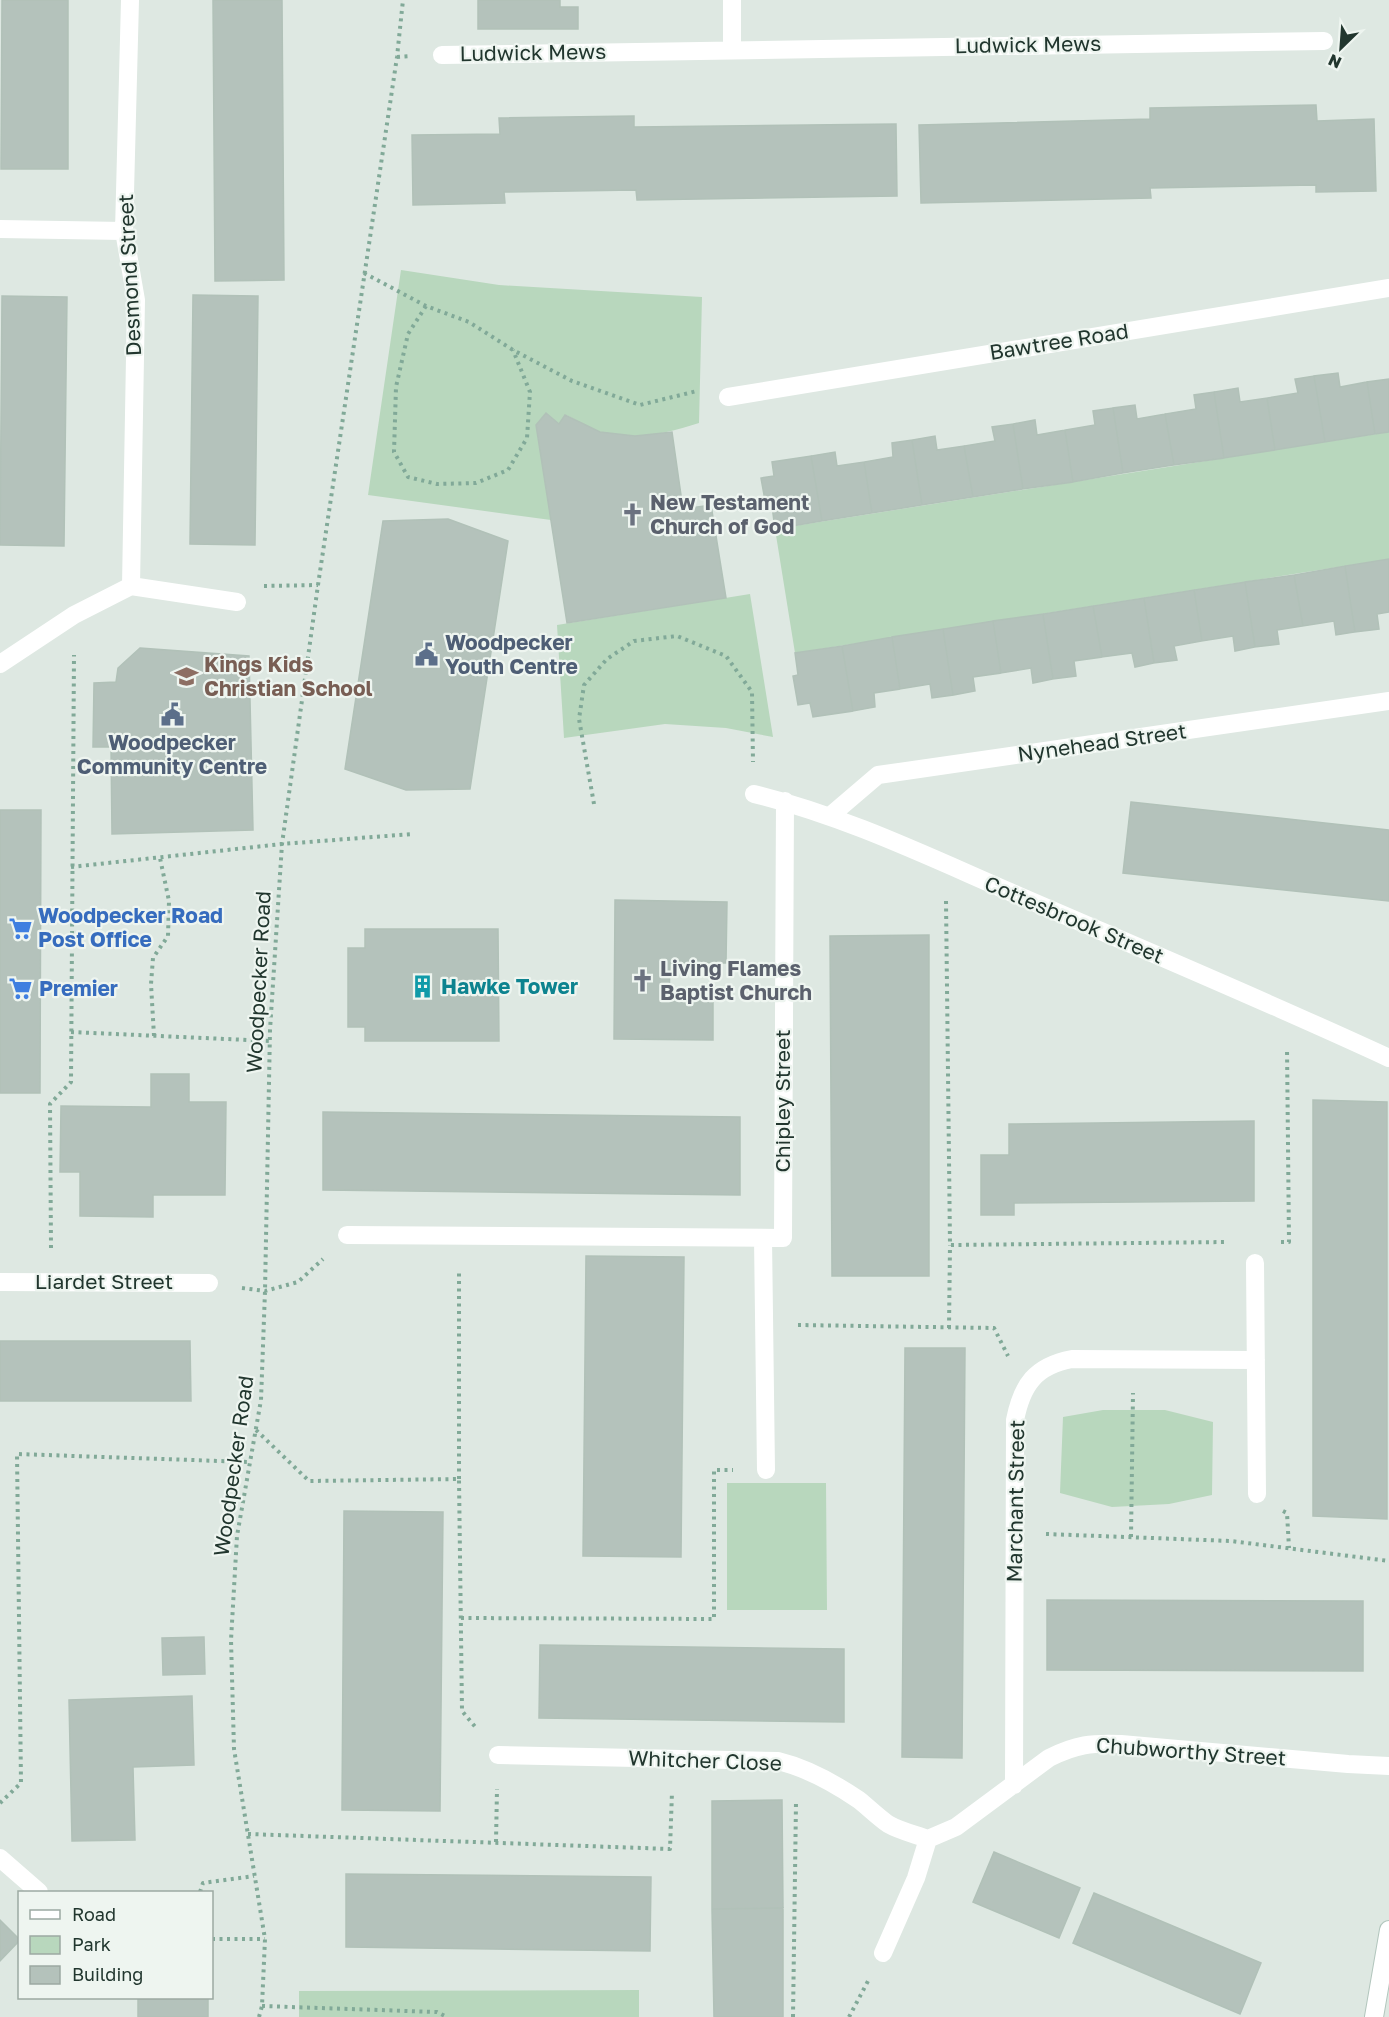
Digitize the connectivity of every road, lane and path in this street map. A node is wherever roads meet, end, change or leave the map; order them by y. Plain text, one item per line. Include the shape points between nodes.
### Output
1 (130, 0) edge
2 (404, 0) edge
3 (732, 0) edge
4 (1324, 41) dead end
5 (732, 49) junction
6 (442, 55) dead end
7 (0, 229) edge
8 (124, 231) junction
9 (364, 273) junction
10 (1389, 288) edge
11 (426, 306) junction
12 (513, 350) junction
13 (728, 397) joint
14 (318, 585) junction
15 (131, 586) junction
16 (237, 602) joint
17 (74, 615) junction
18 (0, 664) edge
19 (1389, 702) edge
20 (754, 794) joint
21 (785, 801) junction
22 (594, 804) dead end
23 (830, 816) junction
24 (412, 834) dead end
25 (282, 844) junction
26 (160, 858) junction
27 (946, 865) junction
28 (71, 867) junction
29 (1287, 1011) junction
30 (71, 1032) junction
31 (154, 1036) junction
32 (270, 1041) junction
33 (1389, 1058) edge
34 (348, 1236) joint
35 (459, 1237) junction
36 (763, 1238) junction
37 (1231, 1242) dead end
38 (1278, 1242) dead end
39 (950, 1245) junction
40 (1255, 1263) dead end
41 (0, 1282) edge
42 (51, 1282) junction
43 (209, 1283) dead end
44 (265, 1291) junction
45 (765, 1324) junction
46 (949, 1328) junction
47 (1134, 1359) junction
48 (1256, 1360) junction
49 (1024, 1389) junction
50 (255, 1430) junction
51 (249, 1462) junction
52 (766, 1470) joint
53 (459, 1479) junction
54 (1257, 1494) dead end
55 (1014, 1533) junction
56 (1131, 1537) junction
57 (1389, 1561) edge
58 (461, 1618) junction
59 (498, 1755) junction
60 (673, 1760) junction
61 (796, 1765) junction
62 (1389, 1766) edge
63 (1014, 1785) junction
64 (0, 1803) edge
65 (248, 1834) junction
66 (928, 1839) junction
67 (496, 1842) junction
68 (0, 1858) edge
69 (254, 1876) junction
70 (37, 1891) edge
71 (201, 1891) edge
72 (1389, 1930) edge
73 (213, 1939) edge
74 (265, 1939) junction
75 (883, 1953) joint
76 (262, 2006) junction
77 (260, 2017) edge
78 (447, 2017) edge
79 (793, 2017) edge
80 (849, 2017) edge
81 (1374, 2017) edge

1 - 8 street, Desmond Street
2 - 9 path, Woodpecker Road
3 - 5 street
4 - 5 street, Ludwick Mews
5 - 6 street, Ludwick Mews
7 - 8 street
8 - 15 street, Desmond Street via 136,300
9 - 11 path
9 - 14 path, Woodpecker Road
10 - 13 street, Bawtree Road
11 - 12 path via 470,322
11 - 12 path via 408,334 396,387 394,452 408,477 437,484 476,483 508,470 527,438 530,392
12 - 13 path via 572,381 640,405 701,389
14 - 16 path via 253,586
14 - 25 path, Woodpecker Road
15 - 16 street
15 - 17 street
17 - 18 street
17 - 28 path
19 - 23 street, Nynehead Street via 878,775
20 - 21 street, Cottesbrook Street
20 - 22 path via 752,692 726,656 677,636 634,641 607,658 584,685 579,719
21 - 23 street, Cottesbrook Street
21 - 36 street, Chipley Street via 783,1238
23 - 27 street, Cottesbrook Street
24 - 25 path
25 - 26 path
25 - 32 path, Woodpecker Road
26 - 28 path
26 - 31 path via 169,902 168,936 153,958
27 - 29 street, Cottesbrook Street
27 - 39 path
28 - 30 path
29 - 33 street, Cottesbrook Street
29 - 38 path via 1289,1242
30 - 31 path
30 - 42 path via 71,1082 50,1104
31 - 32 path
32 - 44 path, Woodpecker Road
34 - 35 street, Chipley Street
34 - 44 path via 298,1282
35 - 36 street, Chipley Street
35 - 53 path
36 - 45 street
37 - 39 path
39 - 46 path
40 - 48 street
41 - 42 street, Liardet Street
42 - 43 street, Liardet Street
44 - 50 path, Woodpecker Road via 261,1400
45 - 46 path
45 - 52 street
46 - 49 path via 993,1328
47 - 48 street, Marchant Street
47 - 49 street, Marchant Street via 1059,1361 1044,1368
47 - 56 path
48 - 54 street
49 - 55 street, Marchant Street via 1015,1420
50 - 51 path, Woodpecker Road
50 - 53 path via 309,1481
51 - 64 path via 17,1454 21,1783
51 - 65 path, Woodpecker Road via 237,1536 231,1640 234,1749
52 - 58 path via 714,1470 714,1619
53 - 58 path
55 - 56 path
55 - 63 street, Marchant Street
56 - 57 path via 1232,1541
58 - 59 path via 462,1711
59 - 60 street, Whitcher Close
59 - 67 path
60 - 61 street, Whitcher Close via 778,1761
60 - 67 path via 670,1848
61 - 66 street, Whitcher Close via 841,1788 902,1831
61 - 79 path
62 - 63 street, Chubworthy Street via 1089,1743 1049,1758
63 - 66 street, Chubworthy Street via 956,1827
65 - 67 path
65 - 69 path, Woodpecker Road
66 - 75 street via 916,1878
68 - 70 street
69 - 71 path via 203,1883
69 - 74 path, Woodpecker Road
72 - 81 street
73 - 74 path
74 - 76 path, Woodpecker Road
75 - 80 path
76 - 77 path, Woodpecker Road
76 - 78 path via 437,2012

